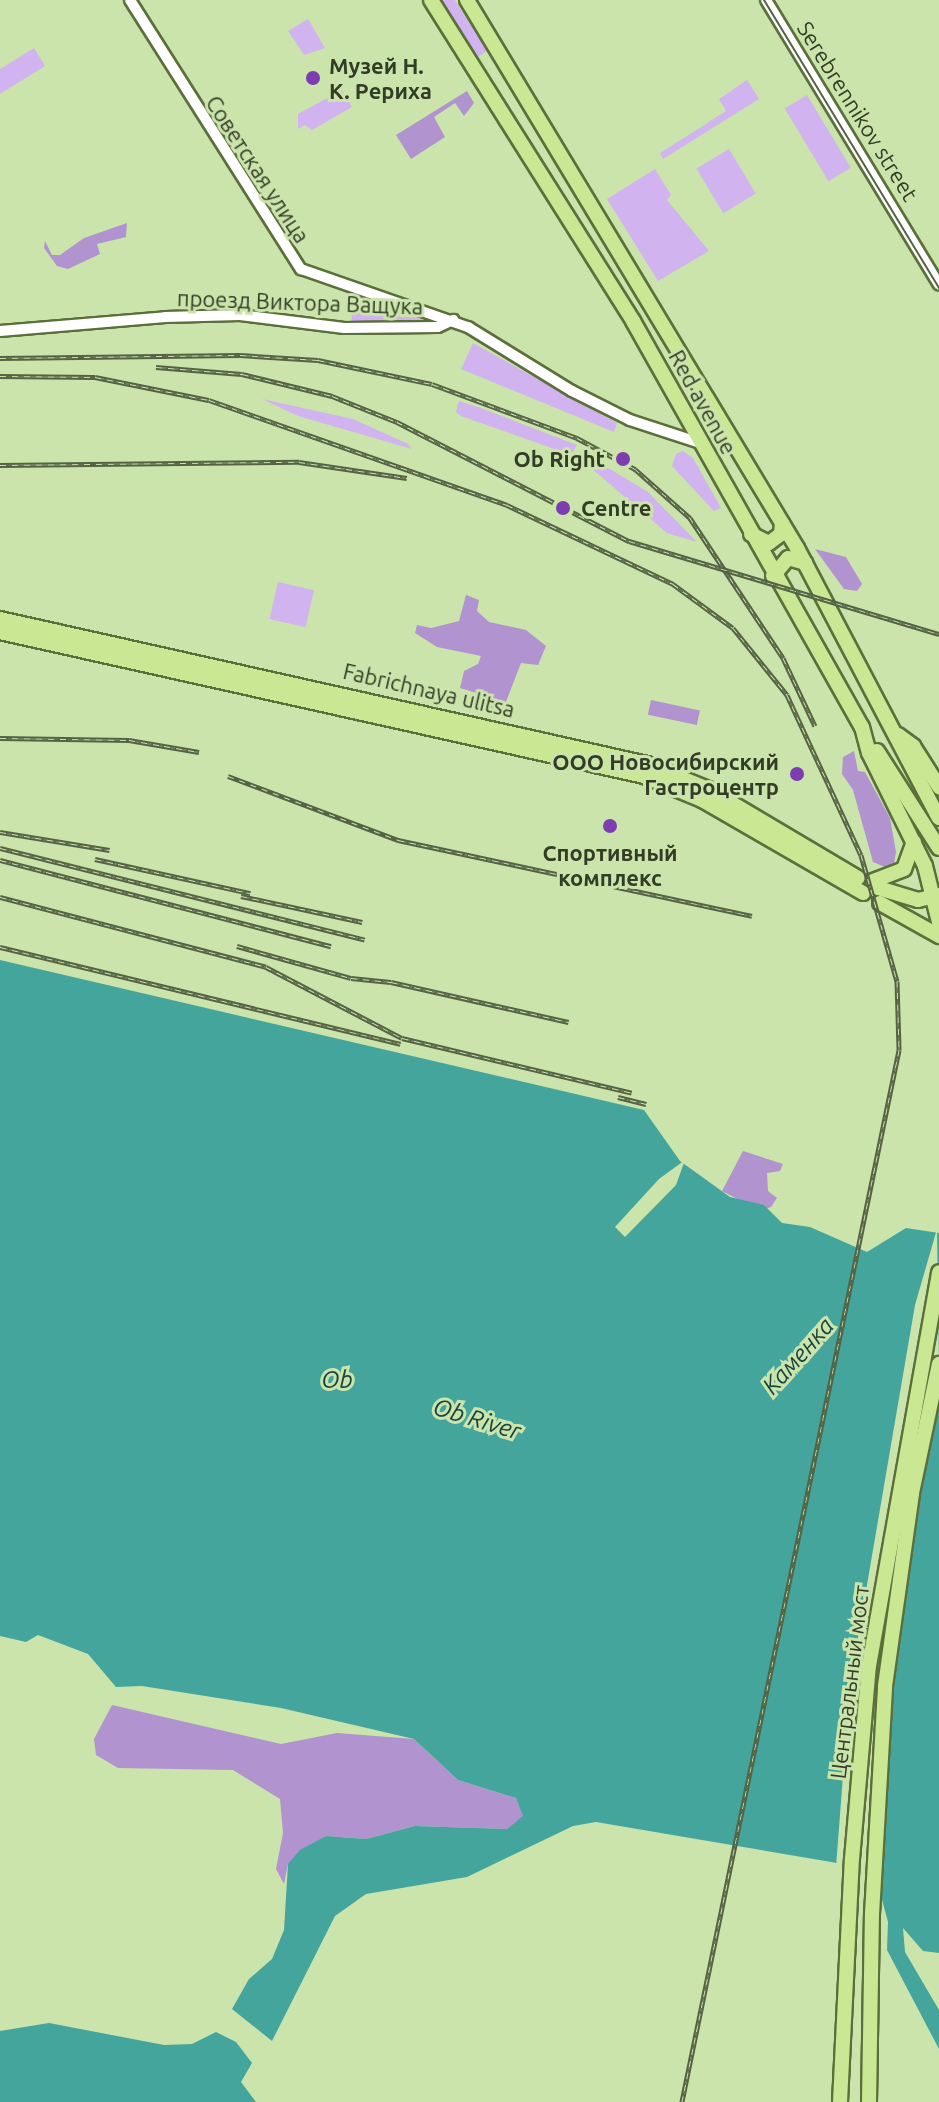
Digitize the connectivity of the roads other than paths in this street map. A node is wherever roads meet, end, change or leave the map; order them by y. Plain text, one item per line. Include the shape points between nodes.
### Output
1 (130, 0) edge
2 (431, 0) edge
3 (467, 0) edge
4 (766, 0) edge
5 (576, 176) junction
6 (551, 192) junction
7 (939, 284) edge
8 (656, 308) junction
9 (453, 320) junction
10 (633, 321) junction
11 (0, 331) edge
12 (728, 430) junction
13 (703, 444) junction
14 (782, 523) junction
15 (751, 534) junction
16 (805, 563) junction
17 (773, 576) junction
18 (0, 619) edge
19 (0, 632) edge
20 (862, 727) junction
21 (893, 731) junction
22 (939, 787) edge
23 (939, 818) edge
24 (913, 838) junction
25 (936, 843) edge
26 (826, 866) junction
27 (858, 878) dead end
28 (870, 887) junction
29 (935, 896) edge
30 (880, 903) dead end
31 (939, 922) edge
32 (939, 936) edge
33 (939, 1272) edge
34 (939, 1364) edge
35 (840, 2102) edge
36 (869, 2102) edge

1 - 9 street, Советская улица via 293,261 312,275
2 - 6 main road, Red avenue
3 - 5 main road, Red avenue
4 - 7 street, Serebrennikov street
5 - 6 main road
5 - 8 main road, Red avenue
6 - 10 main road, Red avenue
8 - 10 main road
8 - 12 main road, Red avenue
9 - 11 street, проезд Виктора Ващука via 438,327 344,328 240,315
9 - 13 street, Советская улица via 630,420
10 - 13 main road, Red avenue
12 - 13 main road
12 - 14 main road, Red avenue
13 - 15 main road, Red avenue
14 - 15 main road via 781,534 769,543
14 - 16 main road, Red avenue
15 - 17 main road, Red avenue
16 - 17 main road via 788,558
16 - 21 main road, Red avenue
17 - 20 main road, Red avenue
18 - 26 main road, Fabrichnaya ulitsa via 647,764 708,789
19 - 26 main road, Fabrichnaya ulitsa via 644,776 702,800
20 - 24 main road, Red avenue via 869,753
20 - 25 main road
21 - 22 main road, Red avenue via 913,746
21 - 23 main road
24 - 28 main road via 912,858 904,869
24 - 29 main road, Red avenue
26 - 27 main road
26 - 28 main road
28 - 29 main road via 918,900
29 - 31 main road, Red avenue
30 - 32 main road
33 - 35 main road, Центральный мост via 869,1666 852,1859
34 - 36 main road, Центральный мост via 912,1493 885,1686 871,1943

